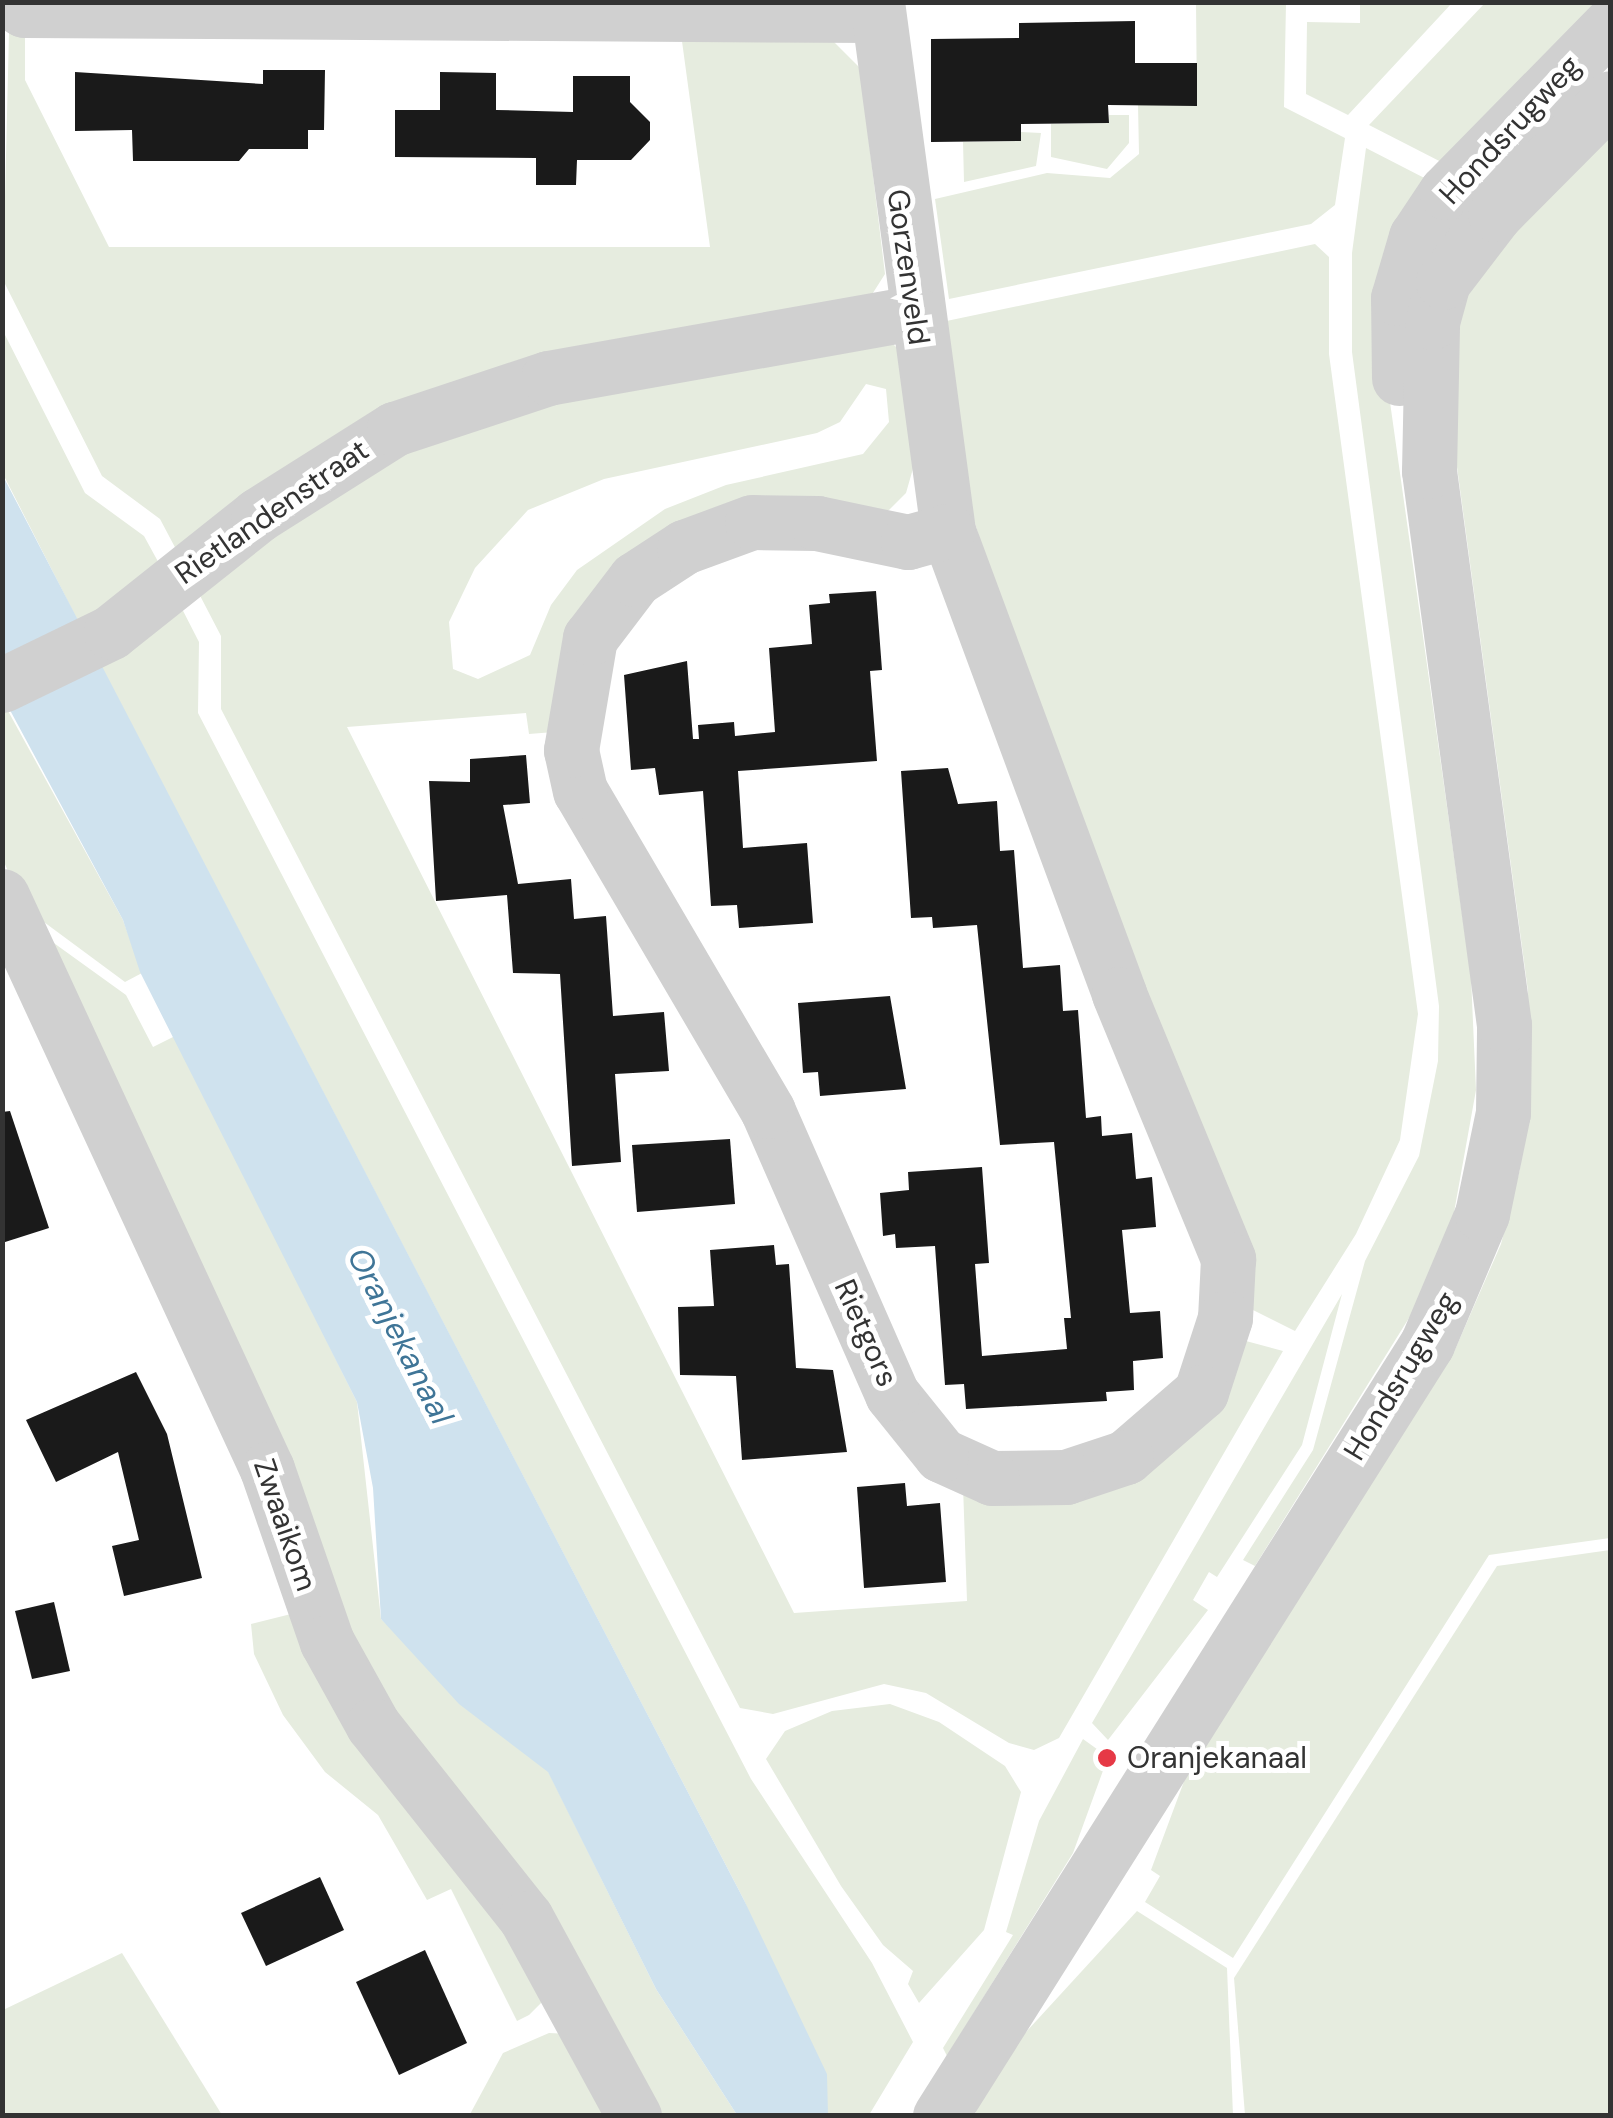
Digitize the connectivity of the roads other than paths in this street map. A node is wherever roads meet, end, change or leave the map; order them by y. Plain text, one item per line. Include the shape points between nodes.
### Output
1 (11, 2) edge
2 (877, 9) edge
3 (1610, 25) edge
4 (1610, 98) edge
5 (914, 313) junction
6 (1429, 471) junction
7 (948, 531) junction
8 (2, 684) edge
9 (2, 896) edge
10 (634, 2116) edge
11 (940, 2116) edge

1 - 2 street via 24,10
2 - 5 street, Gorzenveld
3 - 6 street, Hondsrugweg via 1446,192 1416,238 1398,298 1396,342 1399,384
4 - 6 street, Hondsrugweg via 1496,214 1443,282 1432,322
5 - 7 street, Gorzenveld
5 - 8 street, Rietlandenstraat via 548,378 394,429 258,515 112,632
6 - 11 street, Hondsrugweg via 1504,1025 1502,1113 1482,1214 1427,1344
7 - 7 street, Rietgors via 1119,994 1228,1259 1225,1318 1201,1392 1126,1457 1066,1476 992,1478 942,1455 892,1394 768,1112 580,792 571,750 590,638 636,579 684,547 752,522 818,523 908,542
9 - 10 street, Zwaaikom via 267,1469 327,1642 373,1725 526,1918

